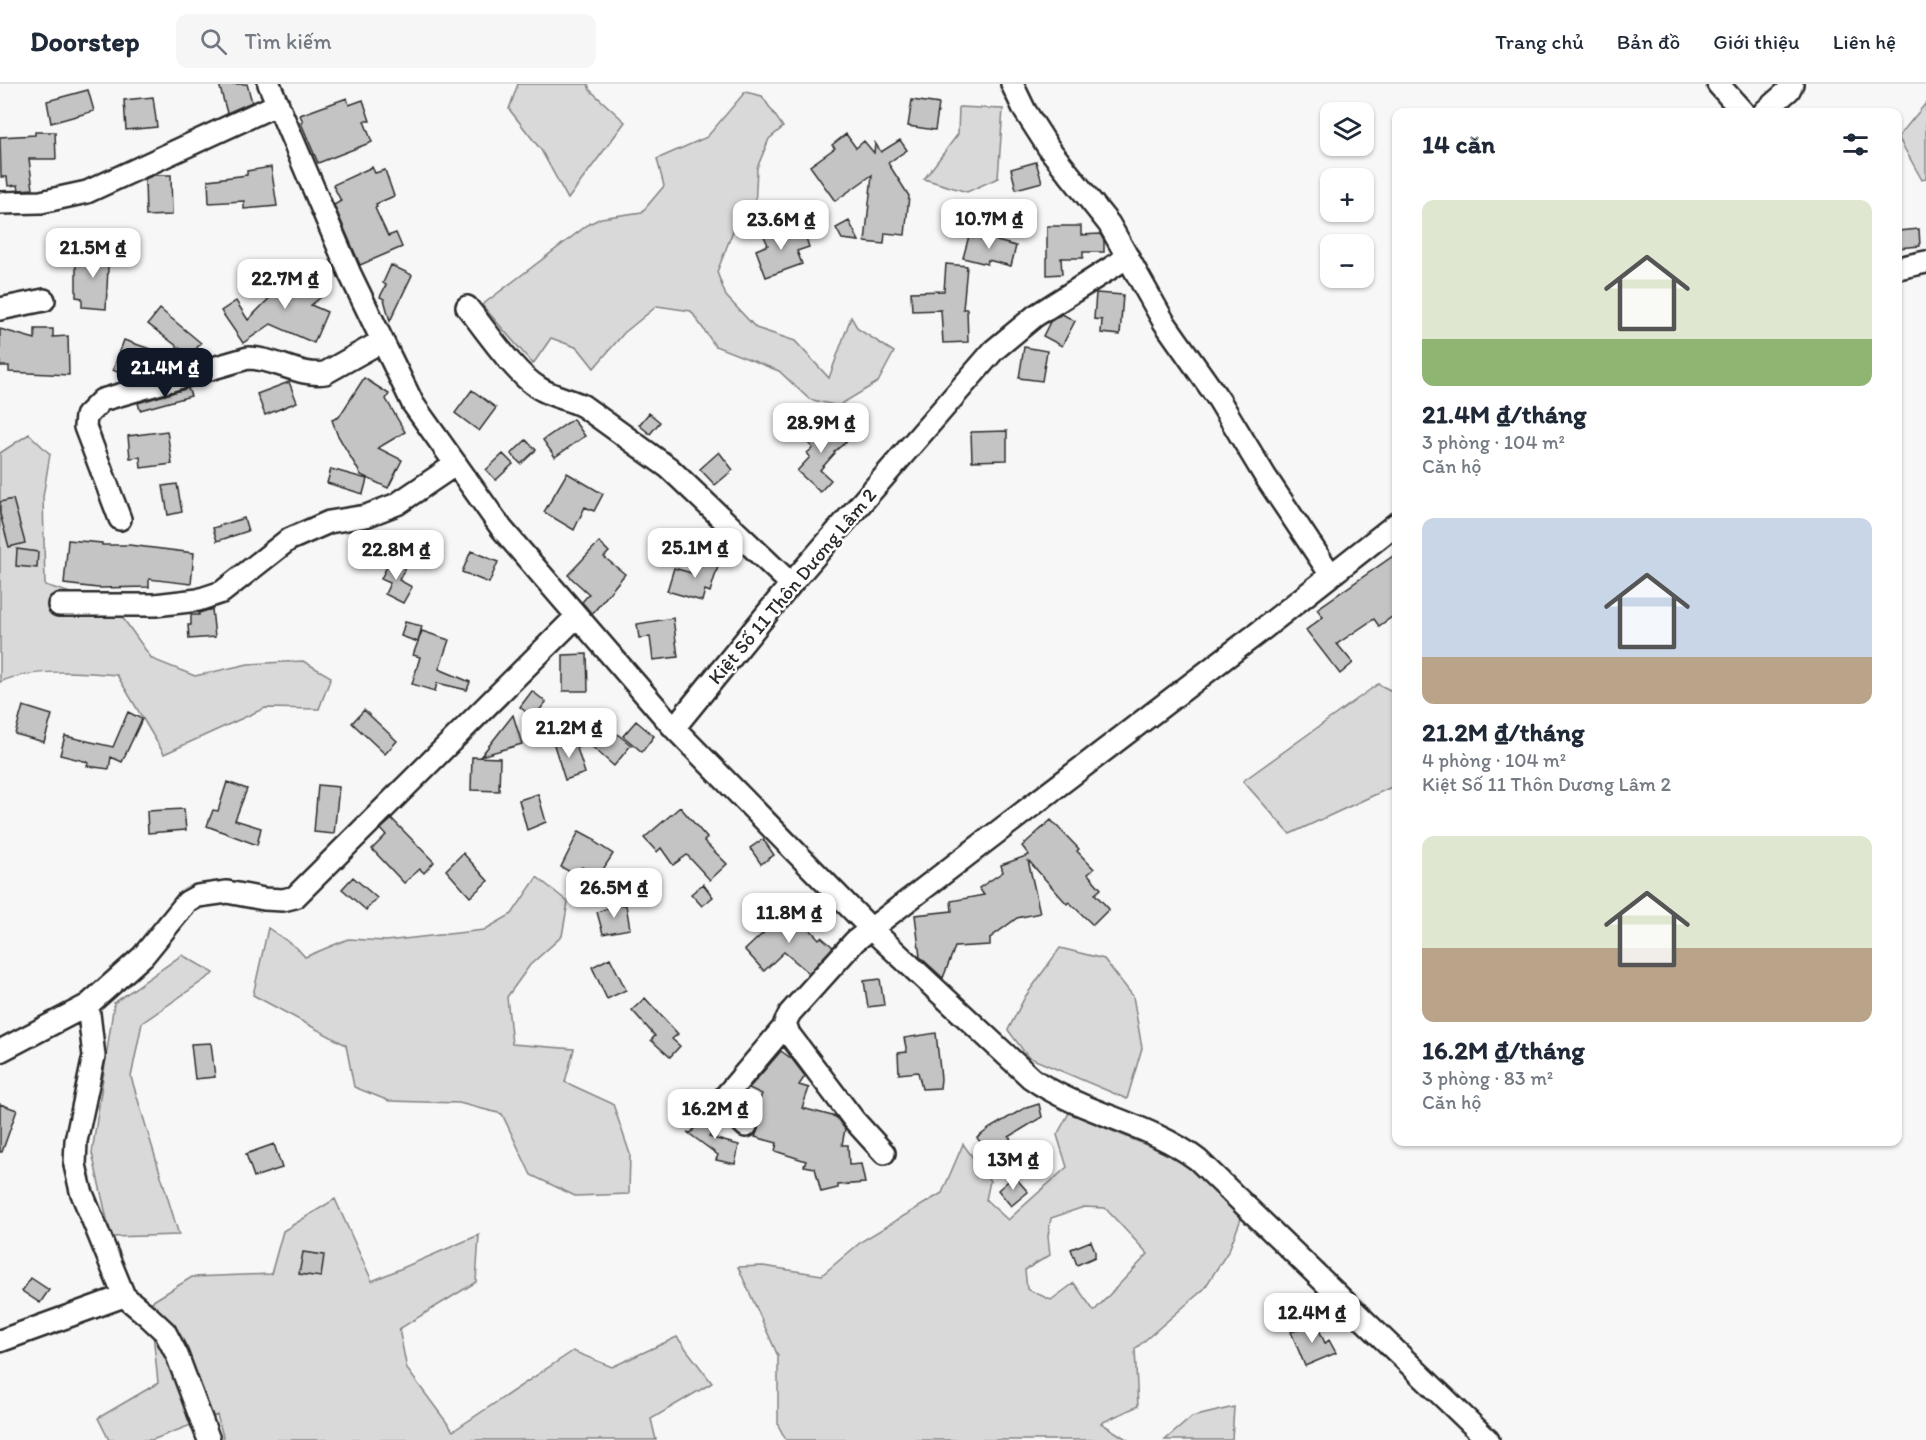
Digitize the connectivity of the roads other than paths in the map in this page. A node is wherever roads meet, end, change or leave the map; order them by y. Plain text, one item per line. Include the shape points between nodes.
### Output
1 (269, 84) edge
2 (1012, 84) edge
3 (1718, 84) edge
4 (1792, 84) edge
5 (278, 104) junction
6 (1739, 108) edge
7 (1769, 108) edge
8 (0, 203) edge
9 (1128, 257) junction
10 (1926, 262) edge
11 (1902, 267) edge
12 (44, 300) dead end
13 (467, 307) dead end
14 (0, 309) edge
15 (382, 341) junction
16 (456, 464) junction
17 (120, 519) dead end
18 (1392, 527) edge
19 (1331, 575) junction
20 (791, 584) junction
21 (59, 605) dead end
22 (577, 616) junction
23 (674, 728) junction
24 (871, 929) junction
25 (88, 1005) junction
26 (785, 1026) junction
27 (0, 1051) edge
28 (746, 1126) dead end
29 (884, 1153) dead end
30 (124, 1296) junction
31 (0, 1341) edge
32 (209, 1440) edge
33 (1488, 1440) edge

1 - 5 street
2 - 9 street via 1050,150 1109,224
3 - 6 street
4 - 7 street
5 - 8 street via 87,192 41,202
5 - 15 street
9 - 19 street via 1164,322
9 - 20 street, Kiệt Số 11 Thôn Dương Lâm 2 via 1035,315 994,350
10 - 11 street
12 - 14 street
13 - 20 street via 529,381 584,406 651,453
15 - 16 street via 413,404
15 - 17 street via 325,373 248,358 102,400 86,416 85,427
16 - 21 street via 397,504 366,516 329,522 288,540 222,592 198,600 155,605
16 - 22 street via 502,530
18 - 19 street
19 - 24 street
20 - 23 street, Kiệt Số 11 Thôn Dương Lâm 2
22 - 23 street
22 - 25 street via 295,897 264,899 227,892 198,896 187,902 143,956
23 - 24 street
24 - 26 street via 846,950 793,1008
24 - 33 street via 1049,1091 1164,1138 1198,1160
25 - 27 street
25 - 30 street via 94,1056 75,1165 81,1191
26 - 28 street via 723,1099
26 - 29 street via 854,1120
30 - 31 street
30 - 32 street via 165,1332

